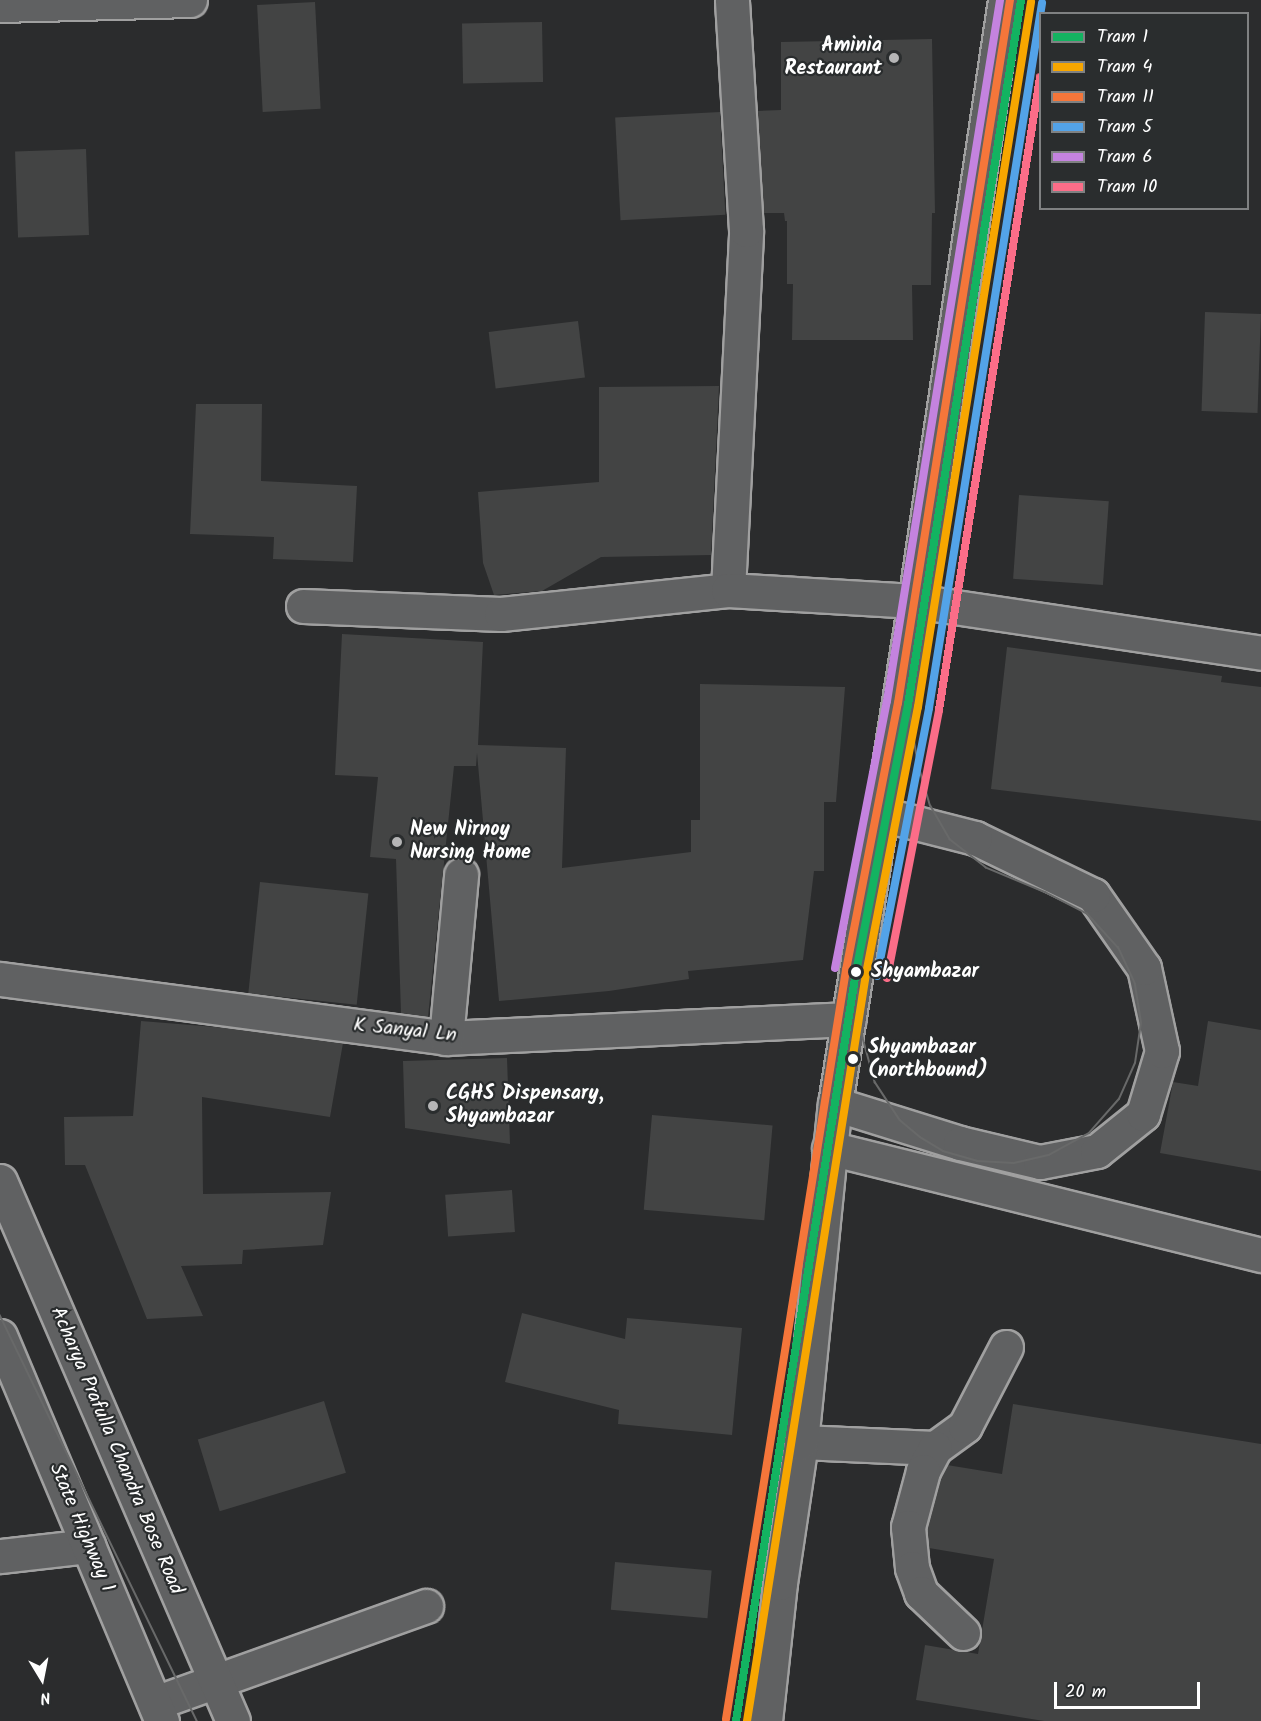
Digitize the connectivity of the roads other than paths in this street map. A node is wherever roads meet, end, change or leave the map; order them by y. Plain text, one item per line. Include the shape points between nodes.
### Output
1 (190, 0) edge
2 (732, 0) edge
3 (1005, 0) edge
4 (0, 5) edge
5 (728, 590) junction
6 (915, 601) junction
7 (303, 606) dead end
8 (1261, 653) edge
9 (881, 814) junction
10 (461, 875) dead end
11 (0, 979) edge
12 (849, 1019) junction
13 (446, 1038) junction
14 (835, 1104) junction
15 (829, 1148) junction
16 (0, 1181) edge
17 (1261, 1255) edge
18 (0, 1336) edge
19 (1006, 1347) dead end
20 (9, 1380) edge
21 (801, 1442) junction
22 (935, 1448) junction
23 (88, 1546) junction
24 (0, 1556) edge
25 (426, 1606) dead end
26 (963, 1633) dead end
27 (215, 1680) junction
28 (158, 1712) edge
29 (233, 1721) edge
30 (765, 1721) edge

1 - 4 street
2 - 5 street via 746,230
3 - 6 street
5 - 6 street
5 - 7 street via 501,614
6 - 8 street
6 - 9 street
9 - 12 street
9 - 14 street via 975,838 1094,895 1144,968 1162,1051 1143,1114 1097,1151 1040,1161 960,1143
10 - 13 street
11 - 13 street, K Sanyal Ln
12 - 13 street, K Sanyal Ln
12 - 14 street
14 - 15 street
15 - 17 street
15 - 21 street
16 - 27 street, Acharya Prafulla Chandra Bose Road
18 - 20 street, State Highway 1
19 - 22 street via 965,1425
20 - 23 street, State Highway 1
21 - 22 street
21 - 30 street
22 - 26 street via 923,1471 908,1527 912,1568 921,1593
23 - 24 street
23 - 28 street, State Highway 1
25 - 27 street
27 - 28 street
27 - 29 street, Acharya Prafulla Chandra Bose Road

